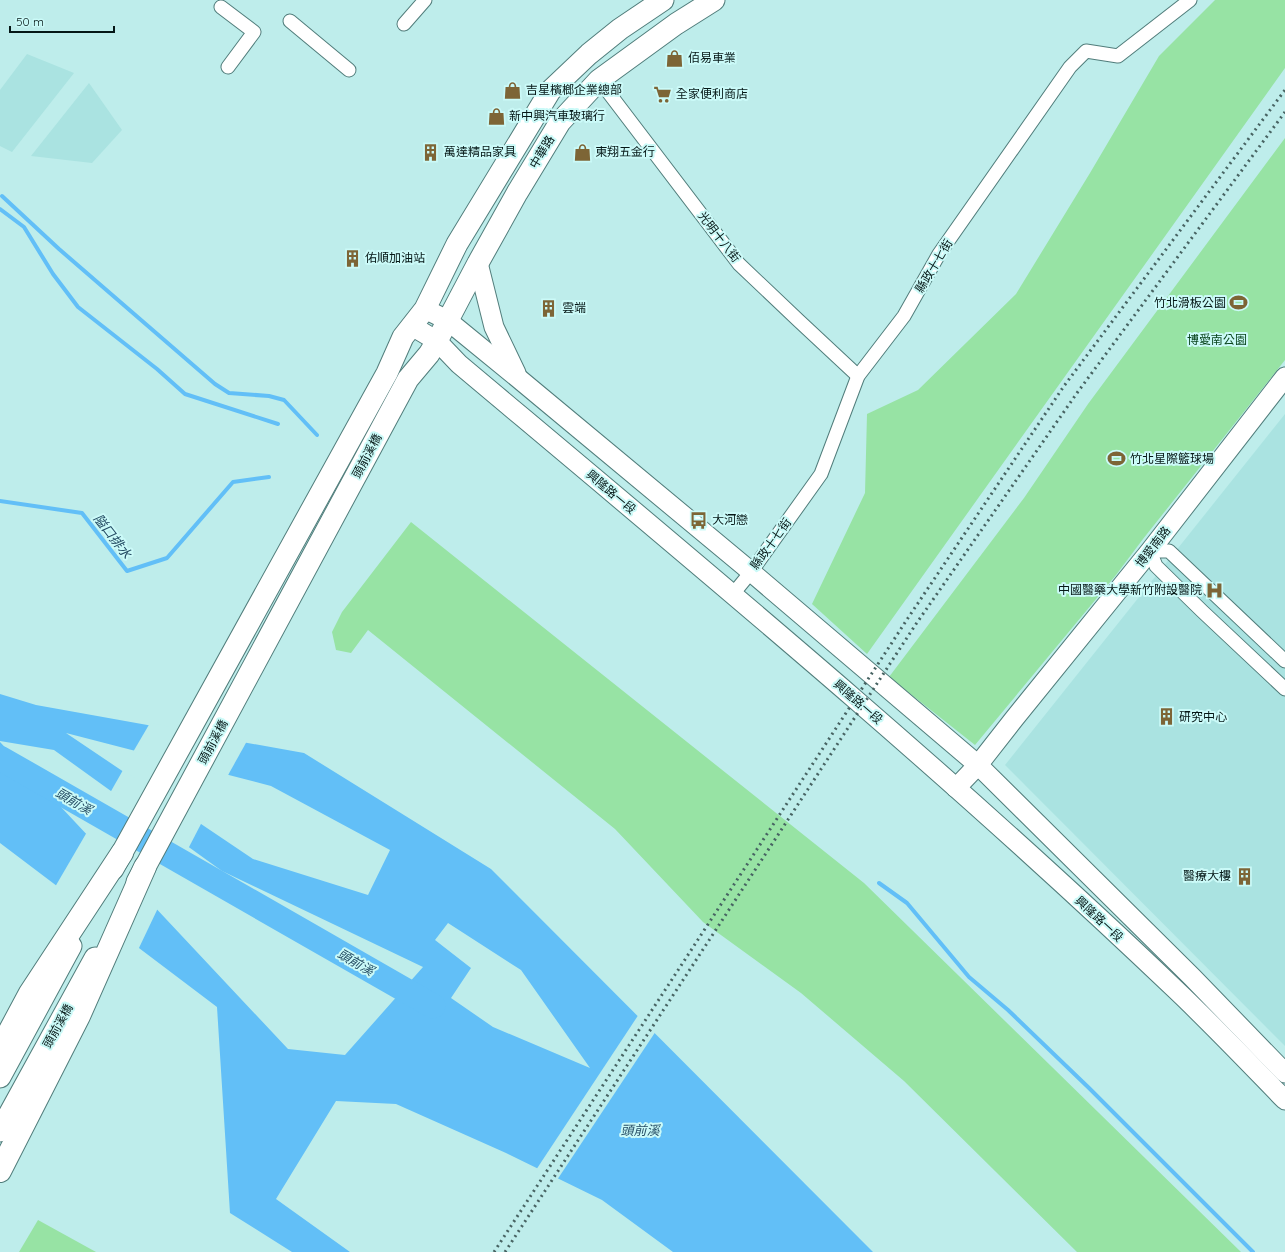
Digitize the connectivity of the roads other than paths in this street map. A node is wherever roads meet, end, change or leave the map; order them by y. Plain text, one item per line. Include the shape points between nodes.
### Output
1 (425, 0) edge
2 (662, 0) edge
3 (714, 0) edge
4 (1190, 0) edge
5 (221, 7) dead end
6 (290, 21) dead end
7 (404, 24) dead end
8 (228, 67) dead end
9 (349, 70) dead end
10 (599, 80) junction
11 (478, 263) junction
12 (425, 309) junction
13 (447, 320) junction
14 (407, 332) junction
15 (433, 348) junction
16 (858, 376) junction
17 (1285, 377) edge
18 (518, 378) junction
19 (1150, 550) junction
20 (751, 572) junction
21 (733, 594) junction
22 (1285, 660) edge
23 (1285, 689) edge
24 (978, 765) junction
25 (956, 788) junction
26 (122, 853) junction
27 (146, 867) junction
28 (0, 1049) edge
29 (1285, 1073) edge
30 (0, 1077) edge
31 (1285, 1100) edge
32 (0, 1132) edge
33 (0, 1170) edge

1 - 7 street
2 - 12 main road, 中華路 via 589,54 550,91 457,244
3 - 10 main road, 中華路
4 - 16 street, 縣政十七街 via 1118,56 1086,51 1070,67 939,254 904,316
5 - 8 street via 254,32
6 - 9 street
10 - 11 main road, 中華路 via 560,122
10 - 16 street, 光明十八街 via 740,264
11 - 13 main road, 中華路
11 - 18 street via 494,327
12 - 13 street, 興隆路一段
12 - 14 main road, 中華路
13 - 15 main road, 中華路
13 - 18 street, 興隆路一段
14 - 15 street, 興隆路一段
14 - 26 main road, 頭前溪橋
15 - 21 street, 興隆路一段 via 459,364
15 - 27 main road, 頭前溪橋 via 408,379
16 - 20 street, 縣政十七街 via 821,474
17 - 19 street, 博愛南路
18 - 20 street, 興隆路一段
19 - 22 street via 1169,551
19 - 23 street via 1156,566
19 - 24 street, 博愛南路
20 - 21 street, 縣政十七街
20 - 24 street, 興隆路一段
21 - 25 street, 興隆路一段
24 - 25 street, 博愛南路
24 - 29 street, 興隆路一段
25 - 31 street, 興隆路一段 via 1177,991
26 - 28 highway via 30,993
26 - 30 main road, 頭前溪橋
27 - 32 main road, 頭前溪橋
27 - 33 highway via 79,1016

